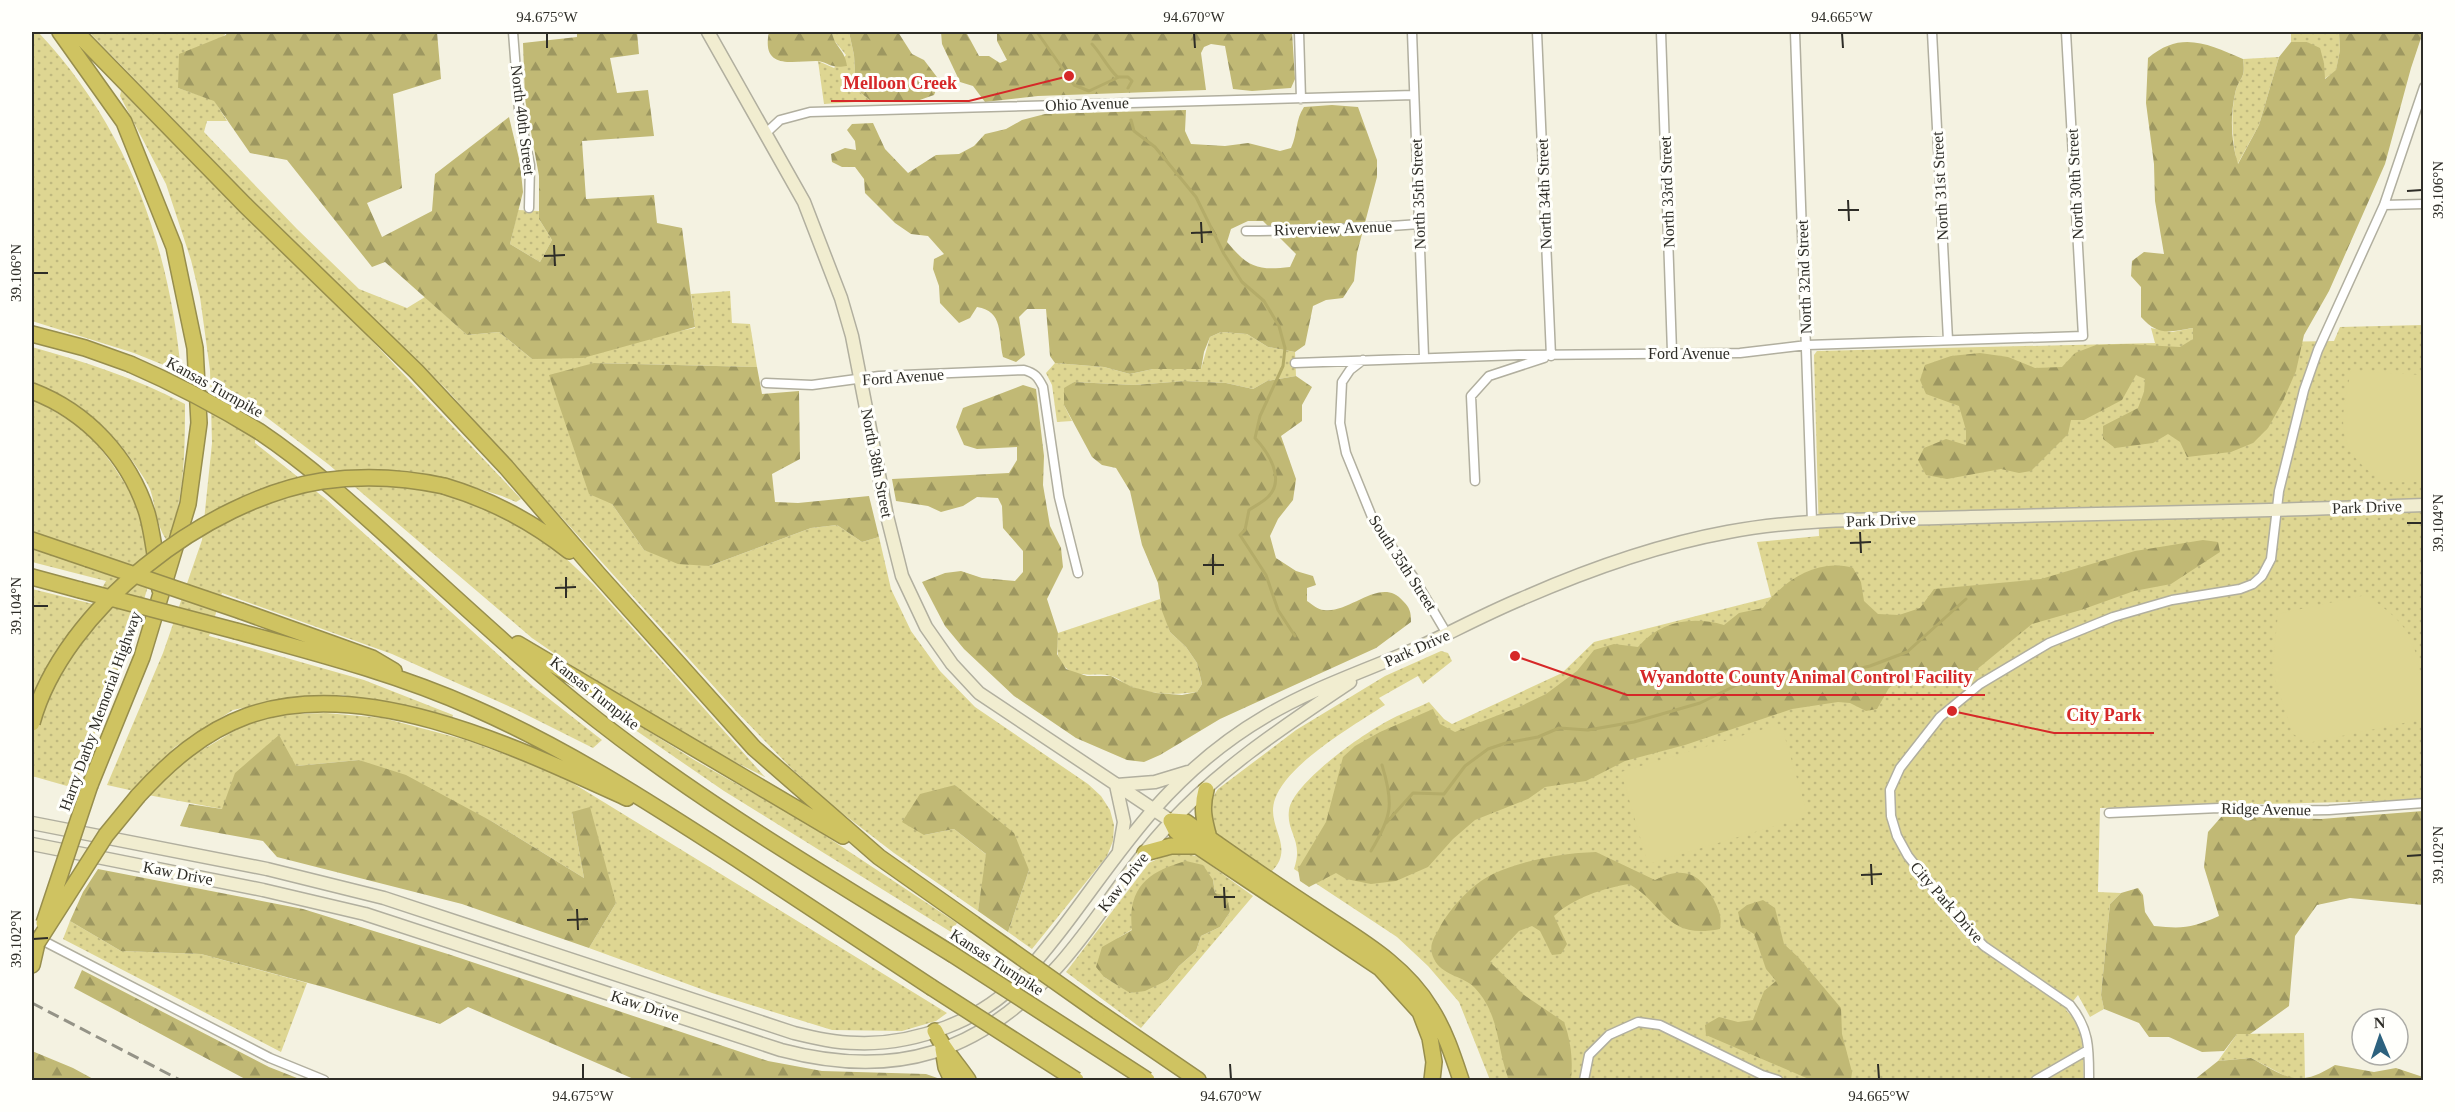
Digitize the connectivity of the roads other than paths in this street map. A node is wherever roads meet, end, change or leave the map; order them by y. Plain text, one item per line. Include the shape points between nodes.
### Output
1 (60, 32) edge
2 (76, 32) edge
3 (513, 32) edge
4 (708, 32) edge
5 (1299, 32) edge
6 (1412, 32) edge
7 (1537, 32) edge
8 (1661, 32) edge
9 (1795, 32) edge
10 (1932, 32) edge
11 (2066, 32) edge
12 (2424, 87) edge
13 (1414, 95) junction
14 (1301, 99) junction
15 (766, 133) junction
16 (2424, 204) edge
17 (2384, 205) junction
18 (529, 208) dead end
19 (1419, 224) junction
20 (1246, 231) dead end
21 (32, 334) edge
22 (2083, 336) joint
23 (1948, 340) junction
24 (1807, 345) junction
25 (1672, 352) junction
26 (1551, 356) junction
27 (1424, 357) junction
28 (1363, 360) junction
29 (1294, 363) dead end
30 (860, 380) junction
31 (766, 382) dead end
32 (32, 391) edge
33 (1475, 481) dead end
34 (2424, 505) edge
35 (2276, 511) junction
36 (1812, 522) junction
37 (32, 540) edge
38 (1078, 573) dead end
39 (599, 575) junction
40 (32, 577) edge
41 (161, 596) junction
42 (483, 622) junction
43 (1448, 634) junction
44 (1366, 671) junction
45 (412, 682) junction
46 (32, 723) edge
47 (1190, 771) junction
48 (1116, 785) junction
49 (1206, 790) junction
50 (2424, 803) edge
51 (1154, 809) junction
52 (2109, 813) dead end
53 (1172, 821) junction
54 (32, 823) edge
55 (682, 823) junction
56 (1203, 842) junction
57 (32, 844) edge
58 (1145, 853) junction
59 (1118, 855) junction
60 (879, 857) junction
61 (1305, 911) junction
62 (34, 939) edge
63 (32, 965) edge
64 (935, 1031) junction
65 (943, 1049) junction
66 (2088, 1050) junction
67 (962, 1079) edge
68 (324, 1080) edge
69 (1076, 1080) edge
70 (1147, 1080) edge
71 (1198, 1080) edge
72 (1432, 1080) edge
73 (1461, 1080) edge
74 (1584, 1080) edge
75 (1778, 1080) edge
76 (2036, 1080) edge
77 (2089, 1080) edge

1 - 41 highway, Harry Darby Memorial Highway via 124,122 174,247 195,348 199,423 188,504
2 - 39 highway via 245,205 416,371
3 - 18 street, North 40th Street via 519,110 530,165
4 - 15 main road, North 38th Street
5 - 14 street
6 - 13 street, North 35th Street
7 - 26 street, North 34th Street
8 - 25 street, North 33rd Street
9 - 24 street, North 32nd Street
10 - 23 street, North 31st Street
11 - 22 street, North 30th Street
12 - 17 street, City Park Drive
13 - 14 street, Ohio Avenue
13 - 19 street, North 35th Street
14 - 15 street, Ohio Avenue via 810,112 780,120
15 - 30 main road, North 38th Street via 804,202 831,272 852,336
16 - 17 street
17 - 35 street, City Park Drive via 2311,370 2286,457
19 - 20 street, Riverview Avenue
19 - 27 street, North 35th Street
21 - 42 highway, Kansas Turnpike, bridge via 130,364 217,405 260,432 357,509
22 - 23 street, Ford Avenue
23 - 24 street, Ford Avenue
24 - 25 street, Ford Avenue via 1740,353
24 - 36 street, North 32nd Street
25 - 26 street, Ford Avenue
26 - 27 street, Ford Avenue
26 - 33 street via 1489,376 1471,396
27 - 28 street, Ford Avenue
28 - 29 street, Ford Avenue
28 - 43 street, South 35th Street via 1342,382 1340,423 1346,453 1374,522
30 - 31 street, Ford Avenue via 812,385
30 - 38 street, Ford Avenue via 1024,370 1038,376 1043,387 1059,497
30 - 48 main road, North 38th Street via 902,576 926,627 979,693
32 - 41 highway via 86,422 129,472 147,514
34 - 35 main road, Park Drive
35 - 36 main road, Park Drive
35 - 66 street, City Park Drive via 2271,559 2253,584 2172,600 2113,617 2049,643 1980,684 1940,717 1900,768 1890,790 1897,836 1917,870 1984,946 2070,1005 2081,1018
36 - 43 main road, Park Drive via 1727,532 1623,559 1519,599
37 - 45 highway, bridge via 372,658
39 - 46 highway, bridge via 544,531 473,494 410,479 382,477 290,489 216,520 162,554 111,596 68,649 48,682
39 - 60 highway via 754,748
40 - 45 highway, bridge
41 - 62 highway, Harry Darby Memorial Highway, bridge via 142,657
42 - 60 highway
42 - 70 highway, Kansas Turnpike, bridge via 598,721 669,772
43 - 44 main road, Park Drive
44 - 47 main road, Park Drive via 1314,691 1261,719
44 - 49 main road, Park Drive via 1288,723
45 - 55 highway via 538,738
47 - 48 main road via 1155,782
47 - 51 main road, Park Drive
48 - 51 main road, North 38th Street
48 - 59 main road via 1124,822
49 - 53 main road, Park Drive
49 - 56 highway via 1202,804
50 - 52 street, Ridge Avenue via 2329,810 2220,808
51 - 53 main road, North 38th Street
51 - 59 main road, Kaw Drive
53 - 56 highway via 1186,822
53 - 58 main road, Kaw Drive
54 - 64 main road, Kaw Drive via 267,869 384,898 794,1033 856,1043 896,1040
55 - 62 highway, bridge via 528,753 478,735 375,708 329,703 299,705 248,716 207,736 167,764 106,835
55 - 69 highway, bridge
56 - 58 highway
56 - 61 highway
57 - 65 main road, Kaw Drive via 365,914 818,1060 877,1063
58 - 65 main road, Kaw Drive via 1031,994 990,1027
59 - 64 main road, Kaw Drive via 1018,981 992,1003
60 - 71 highway, bridge
61 - 72 highway via 1380,968 1420,1012 1430,1038
61 - 73 highway via 1368,945 1397,967 1431,1008
62 - 63 highway, Harry Darby Memorial Highway
62 - 68 street via 270,1058
64 - 65 highway
65 - 67 highway via 943,1058
66 - 76 street
66 - 77 street, City Park Drive
74 - 75 street via 1589,1055 1609,1035 1638,1022 1660,1025

